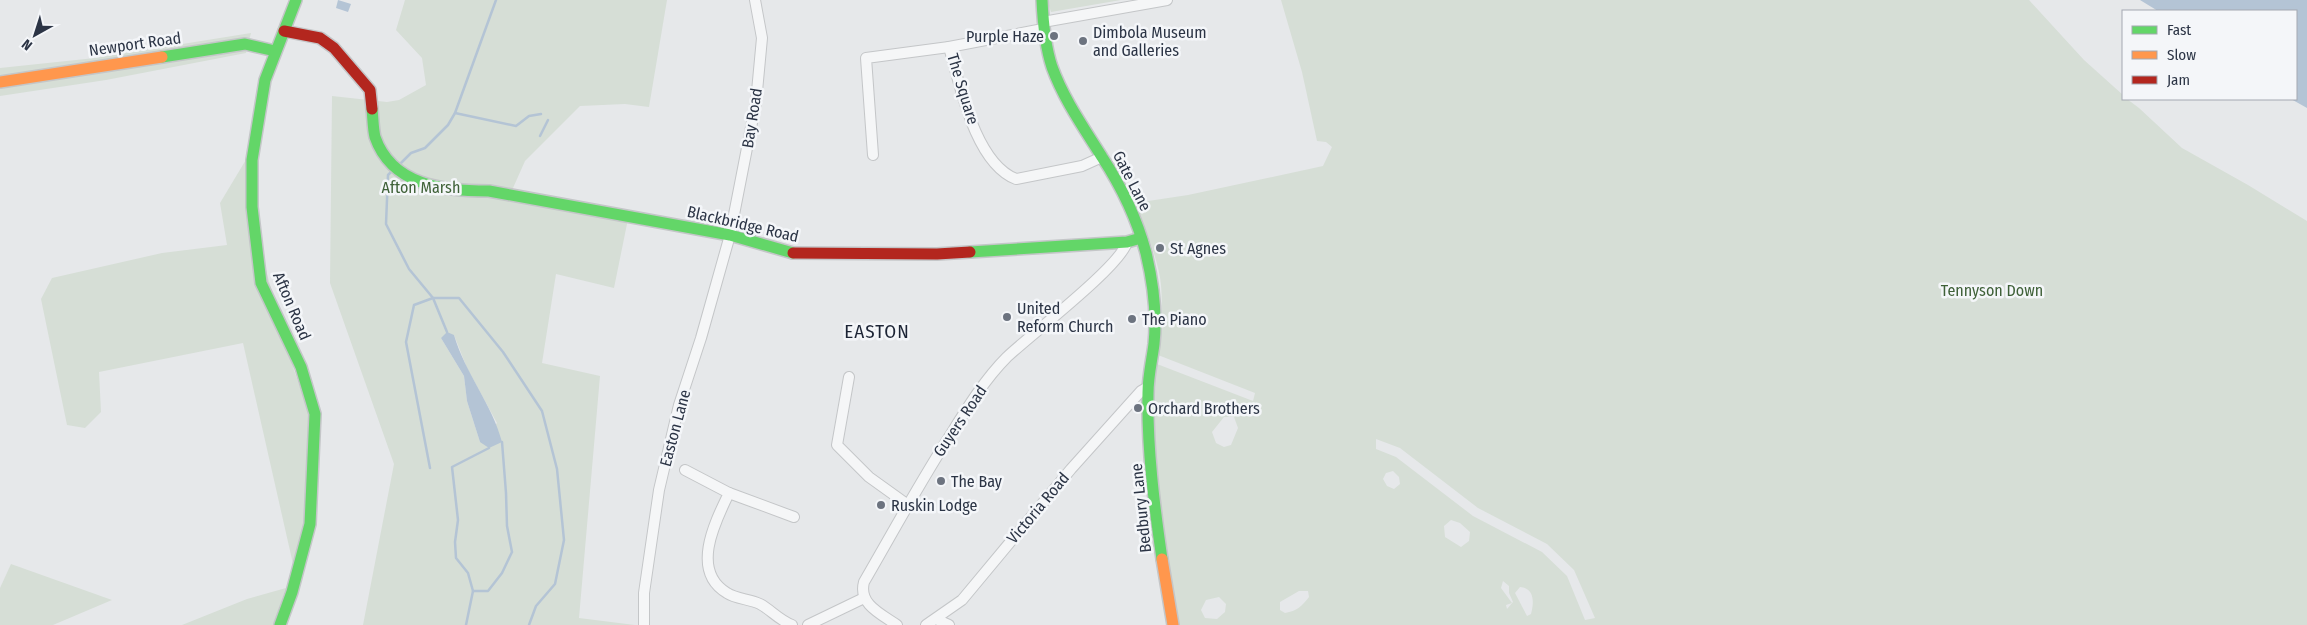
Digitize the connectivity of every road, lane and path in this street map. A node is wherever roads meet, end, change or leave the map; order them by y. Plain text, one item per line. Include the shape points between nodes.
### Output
1 (296, 0) edge
2 (755, 0) edge
3 (1042, 0) edge
4 (1167, 0) edge
5 (1043, 25) junction
6 (284, 31) junction
7 (949, 47) junction
8 (275, 51) junction
9 (0, 82) edge
10 (873, 155) dead end
11 (1102, 157) junction
12 (730, 235) junction
13 (1141, 238) junction
14 (1127, 242) junction
15 (849, 377) dead end
16 (1148, 387) junction
17 (685, 470) dead end
18 (729, 493) junction
19 (908, 504) junction
20 (794, 517) dead end
21 (864, 598) junction
22 (936, 619) junction
23 (778, 622) edge
24 (280, 625) edge
25 (644, 625) edge
26 (792, 625) edge
27 (808, 625) edge
28 (897, 625) edge
29 (926, 625) edge
30 (949, 625) edge
31 (1173, 625) edge

1 - 6 street, Afton Road
2 - 12 street, Bay Road via 762,38 756,102
3 - 5 street, Gate Lane
4 - 5 street, The Square
5 - 7 street, The Square
5 - 11 street, Gate Lane via 1049,56 1061,88
6 - 8 street, Afton Road
6 - 12 street, Blackbridge Road via 320,38 334,48 370,90 376,136 389,163 403,174 457,191 489,191
7 - 10 street via 866,58
7 - 11 street, The Square via 967,112 979,138 1006,175 1016,179 1082,166
8 - 9 street, Newport Road via 246,44
8 - 24 street, Afton Road via 258,115 252,160 252,207 261,283 301,367 315,414 310,524
11 - 13 street, Gate Lane
12 - 14 street, Blackbridge Road via 796,254 937,254
12 - 25 street, Easton Lane via 678,405 659,490 644,593
13 - 14 street, Blackbridge Road
13 - 16 street, Gate Lane via 1148,266 1154,323
14 - 19 street, Guyers Road via 1118,257 1092,282 1006,358 970,403
15 - 19 street via 837,445 869,477
16 - 22 street, Victoria Road via 1071,469 962,600
16 - 31 street, Bedbury Lane via 1156,519
17 - 18 street
18 - 20 street
18 - 23 street via 715,522 709,551 707,566 713,583 728,594 759,604
19 - 21 street, Guyers Road via 864,582
21 - 27 street
21 - 28 street
22 - 29 street, Victoria Road
22 - 30 street
23 - 26 street

